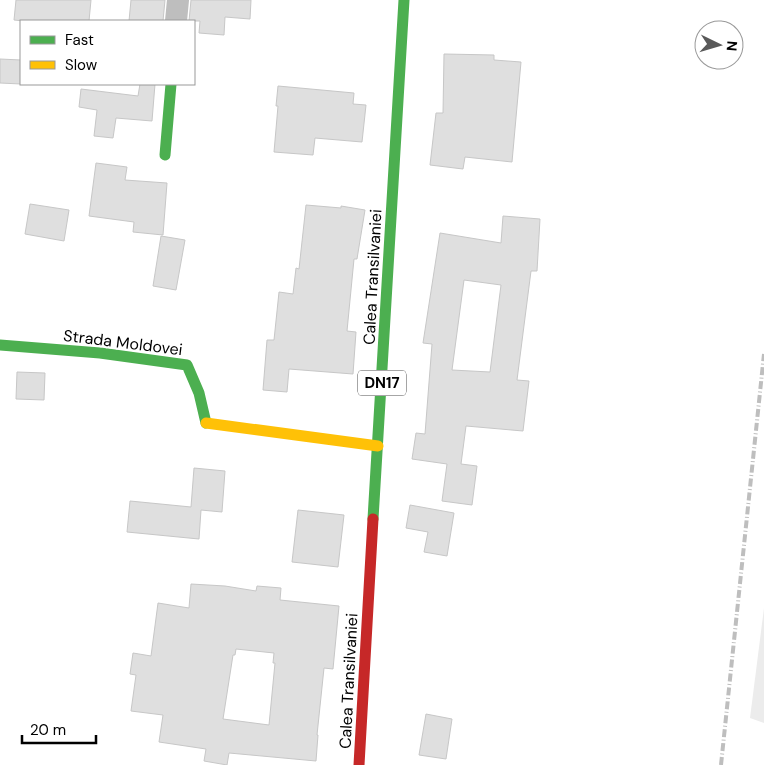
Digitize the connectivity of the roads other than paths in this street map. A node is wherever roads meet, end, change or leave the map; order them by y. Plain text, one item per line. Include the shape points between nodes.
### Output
1 (178, 0) edge
2 (404, 0) edge
3 (176, 20) edge
4 (171, 85) edge
5 (165, 155) dead end
6 (0, 345) edge
7 (378, 446) junction
8 (359, 765) edge

1 - 3 street
2 - 7 main road, Calea Transilvaniei / DN17
4 - 5 main road
6 - 7 main road, Strada Moldovei via 100,353 187,365 202,403 205,423
7 - 8 main road, Calea Transilvaniei / DN17

